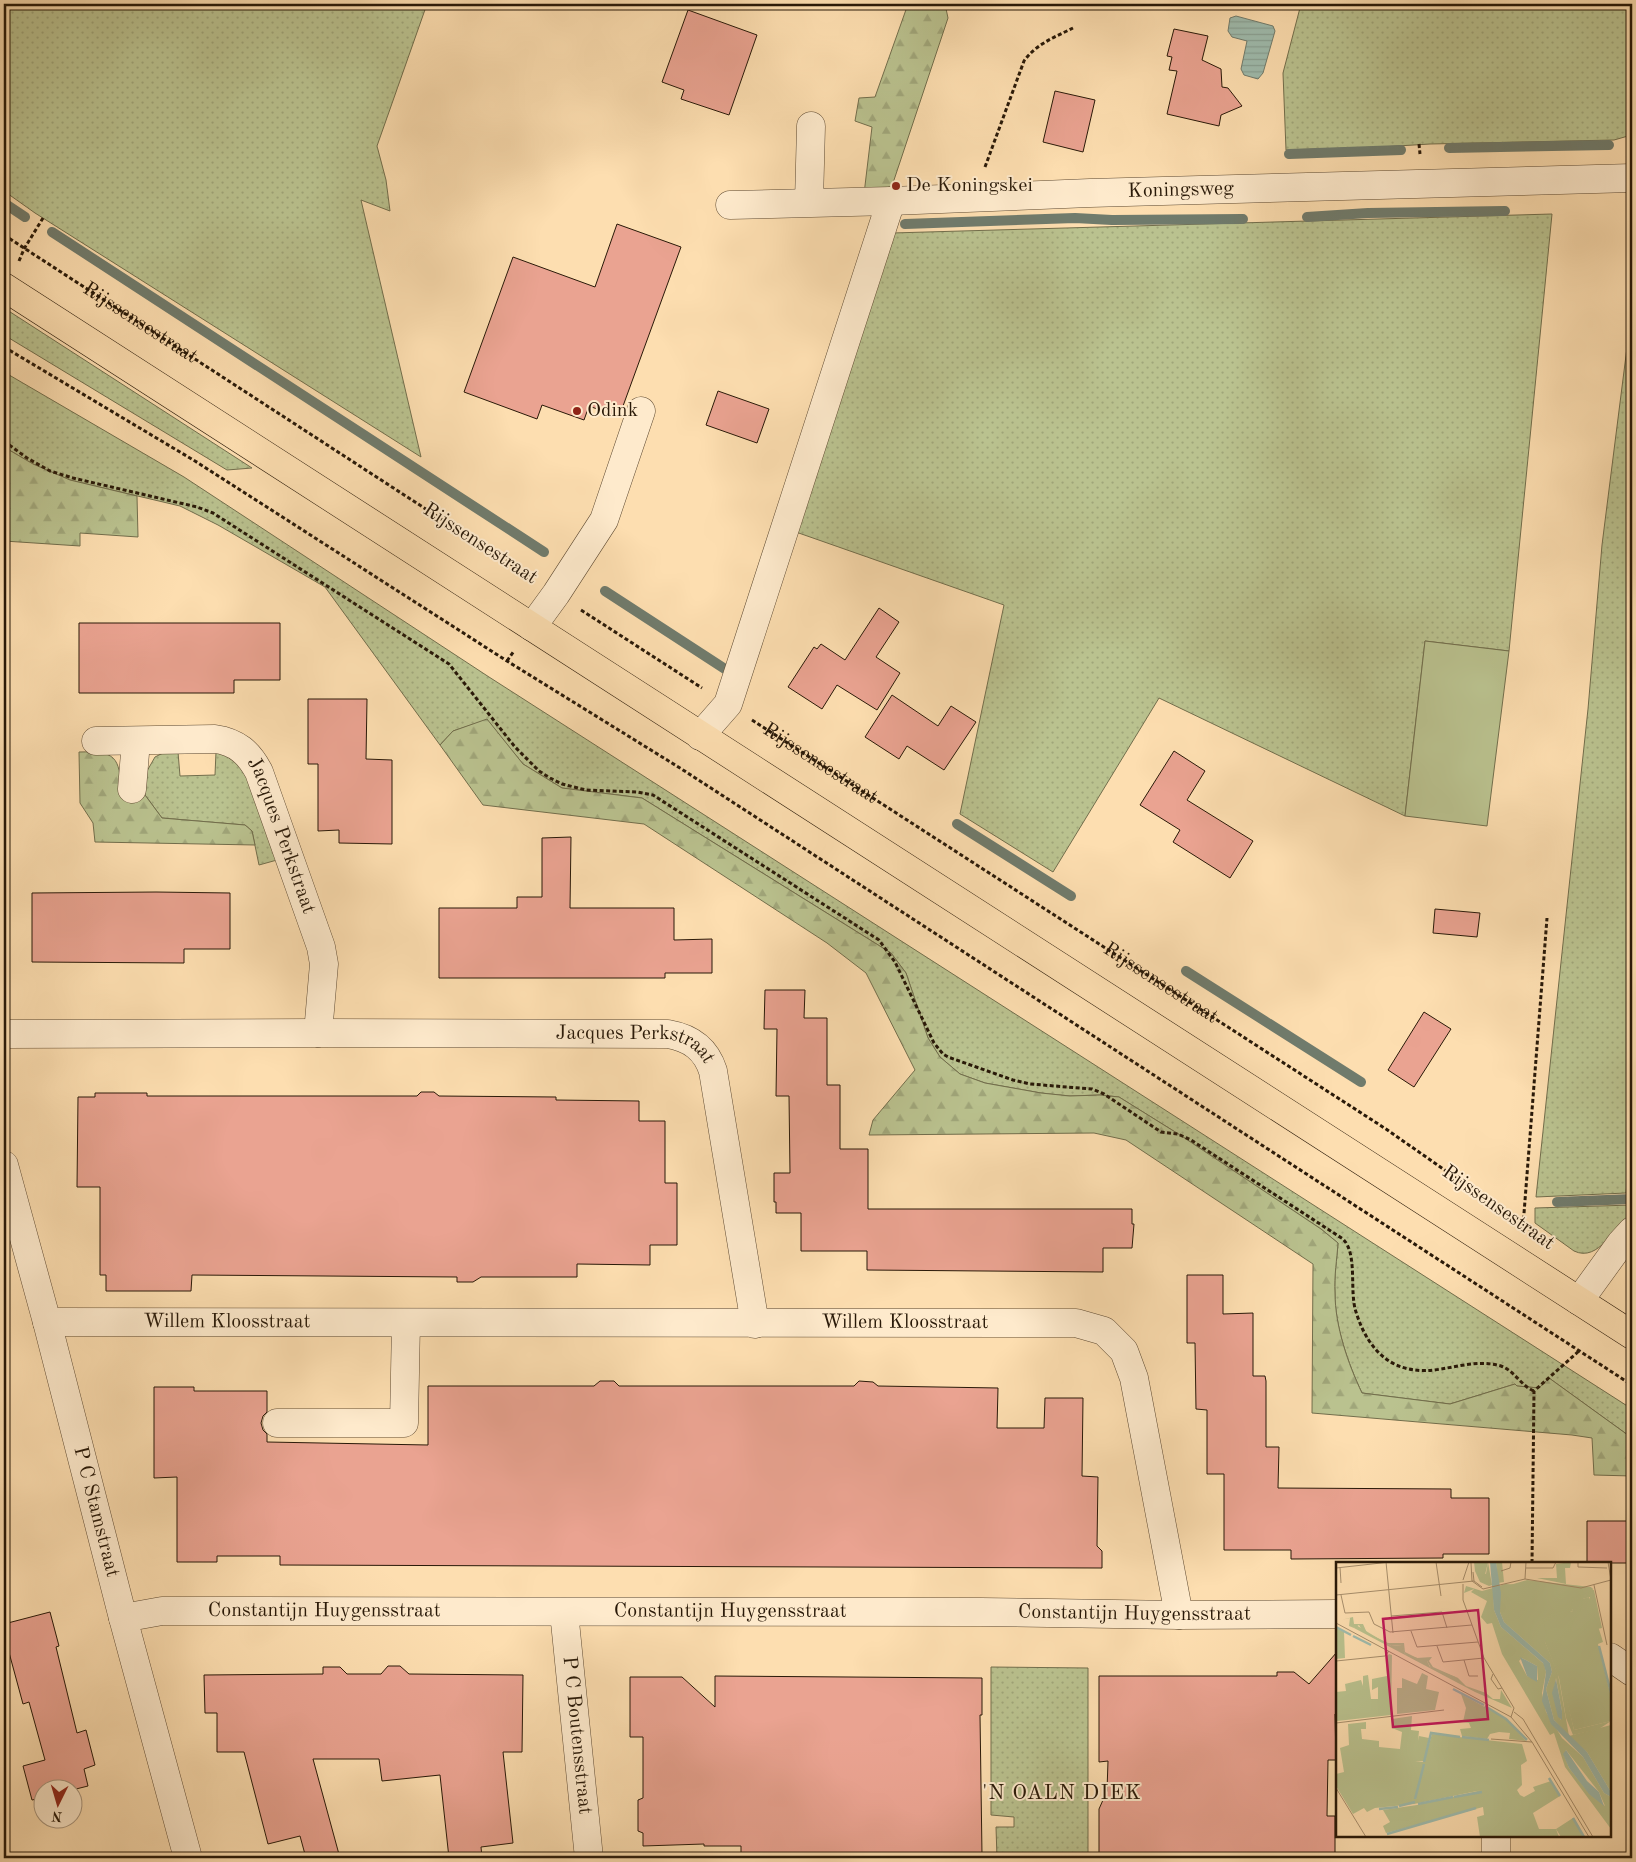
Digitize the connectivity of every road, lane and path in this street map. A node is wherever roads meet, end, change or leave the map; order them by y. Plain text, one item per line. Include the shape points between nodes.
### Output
1 (1073, 28) dead end
2 (811, 126) dead end
3 (1632, 178) edge
4 (981, 197) junction
5 (891, 201) junction
6 (809, 202) junction
7 (730, 205) dead end
8 (43, 218) dead end
9 (4, 235) edge
10 (24, 249) junction
11 (6, 288) edge
12 (4, 347) edge
13 (641, 411) dead end
14 (4, 441) edge
15 (556, 594) junction
16 (532, 626) junction
17 (728, 704) junction
18 (700, 736) junction
19 (96, 741) dead end
20 (136, 741) junction
21 (132, 789) dead end
22 (1547, 918) dead end
23 (318, 1033) junction
24 (4, 1034) edge
25 (4, 1165) edge
26 (1524, 1225) junction
27 (1632, 1231) edge
28 (1556, 1248) dead end
29 (1506, 1254) junction
30 (1579, 1301) junction
31 (47, 1322) junction
32 (406, 1323) junction
33 (754, 1324) junction
34 (1632, 1335) edge
35 (1578, 1351) junction
36 (1632, 1385) edge
37 (1534, 1391) junction
38 (277, 1423) dead end
39 (1532, 1562) edge
40 (564, 1612) junction
41 (1336, 1614) edge
42 (1179, 1615) junction
43 (123, 1618) junction
44 (1611, 1658) edge
45 (1632, 1672) edge
46 (1496, 1837) edge
47 (188, 1858) edge
48 (589, 1858) edge
49 (1496, 1858) edge

1 - 4 path via 1043,42 1024,61 986,166
2 - 6 street
3 - 4 street, Koningsweg
4 - 5 street, Koningsweg
5 - 6 street, Koningsweg
5 - 17 street
6 - 7 street, Koningsweg
8 - 10 path
9 - 10 path, Rijssensestraat
10 - 11 path
10 - 15 path, Rijssensestraat
11 - 16 main road, Rijssensestraat
12 - 35 path via 195,461 696,779
13 - 15 street via 604,520
14 - 37 path via 50,471 213,513 449,664 515,747 550,778 586,790 653,795 879,940 895,962 934,1044 943,1054 1021,1083 1086,1088 1104,1094 1161,1132 1191,1140 1343,1239 1350,1248 1356,1312 1376,1351 1392,1364 1427,1371 1479,1364 1502,1367
15 - 16 street
15 - 17 path, Rijssensestraat
16 - 18 main road, Rijssensestraat
17 - 18 street
17 - 26 path, Rijssensestraat via 1386,1129
18 - 29 main road, Rijssensestraat
19 - 20 street, Jacques Perkstraat
20 - 21 street
20 - 23 street, Jacques Perkstraat via 224,740 242,748 255,763 321,947 324,964
22 - 26 path
23 - 24 street, Jacques Perkstraat
23 - 33 street, Jacques Perkstraat via 668,1034 683,1037 694,1044 710,1060 713,1071
25 - 31 street, P C Stamstraat
26 - 28 path, Rijssensestraat
26 - 29 path
27 - 30 street
29 - 30 main road, Rijssensestraat
30 - 34 main road, Rijssensestraat
31 - 32 street, Willem Kloosstraat
31 - 43 street, P C Stamstraat
32 - 33 street, Willem Kloosstraat
32 - 38 street via 404,1423
33 - 42 street, Willem Kloosstraat via 1076,1324 1104,1331 1124,1351 1134,1378
35 - 36 path
35 - 37 path
37 - 39 path
40 - 42 street, Constantijn Huygensstraat
40 - 43 street, Constantijn Huygensstraat via 162,1611
40 - 48 street, P C Boutensstraat
41 - 42 street, Constantijn Huygensstraat
43 - 47 street, P C Stamstraat
44 - 45 street
46 - 49 street

